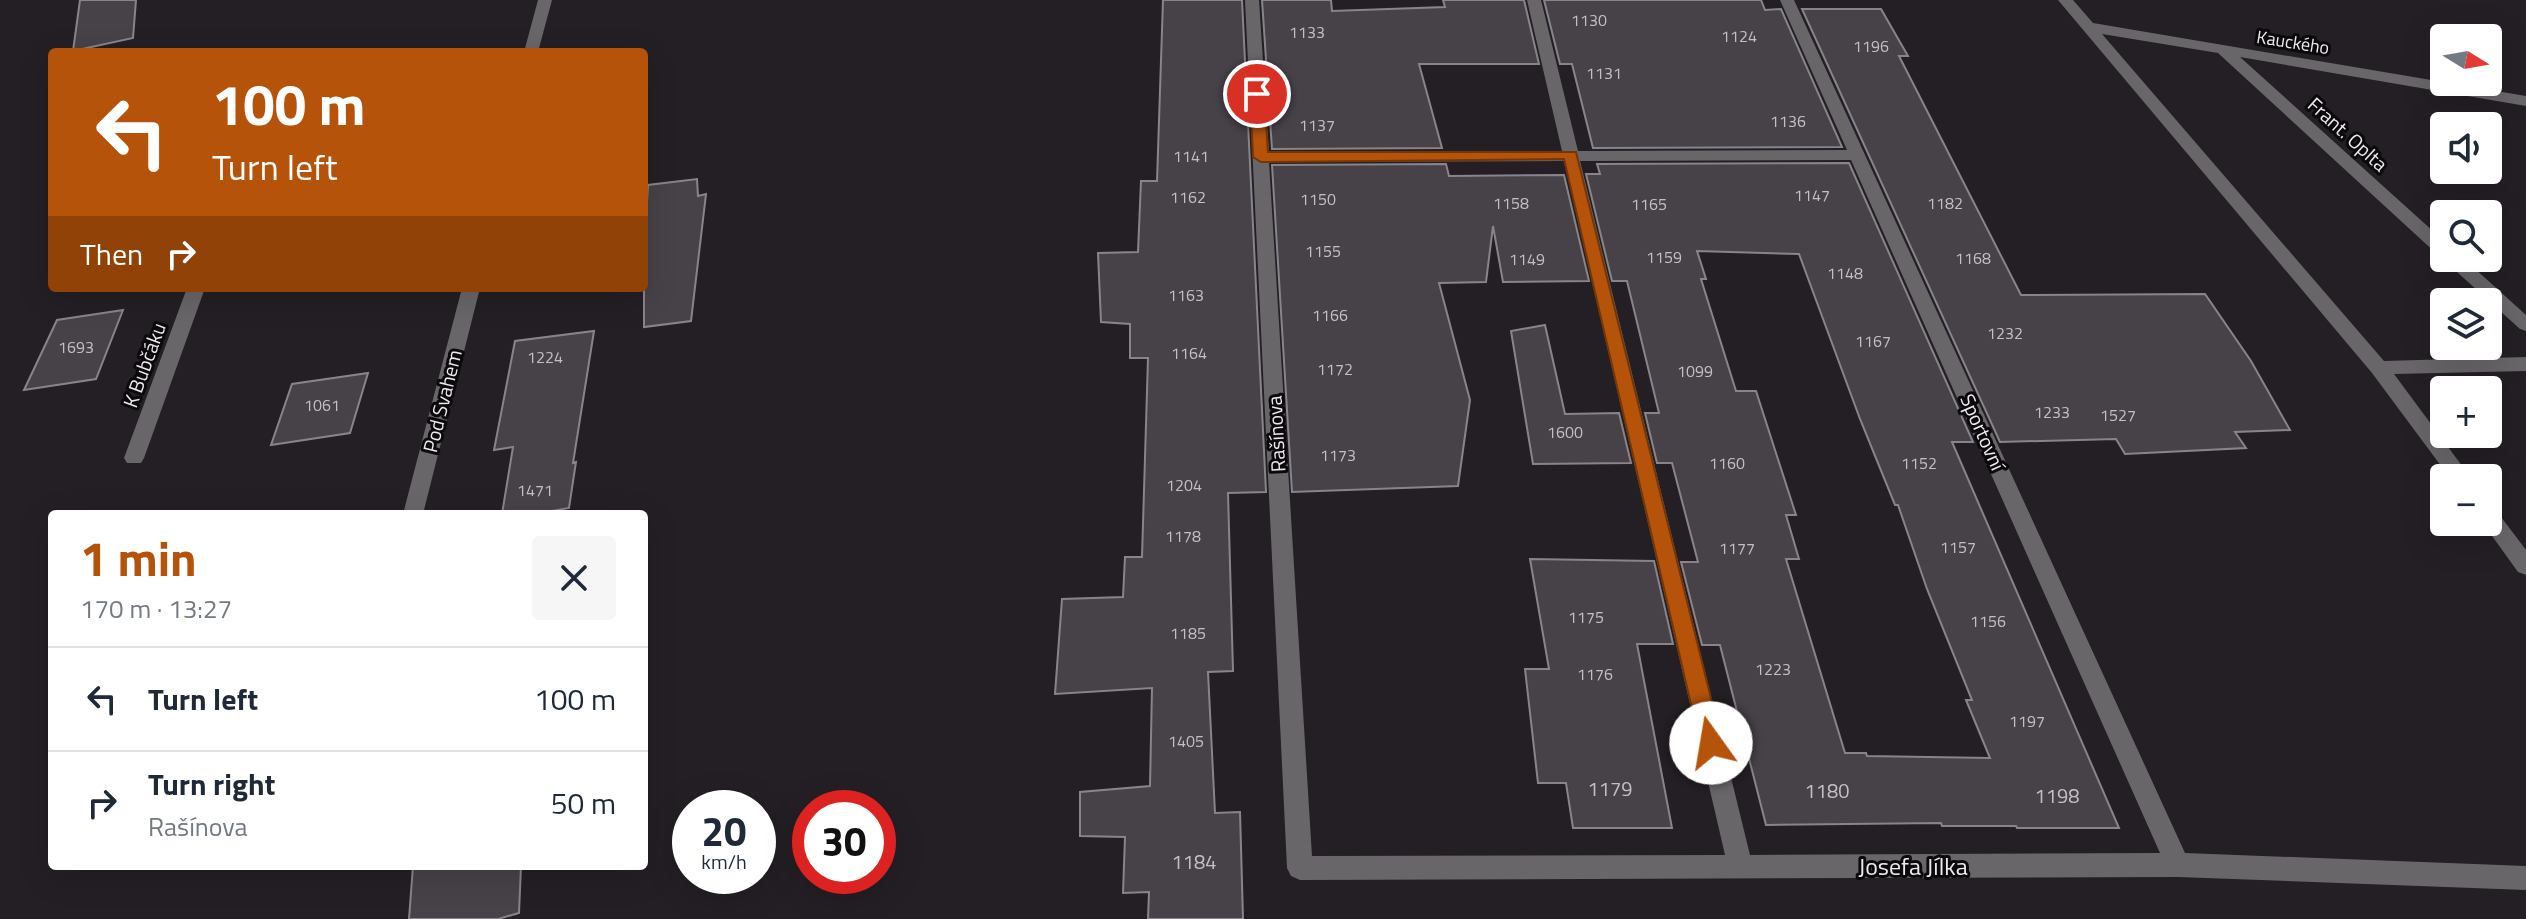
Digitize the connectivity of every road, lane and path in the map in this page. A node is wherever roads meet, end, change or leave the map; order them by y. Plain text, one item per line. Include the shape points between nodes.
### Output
1 (545, 0) edge
2 (1252, 0) edge
3 (1534, 0) edge
4 (1787, 0) edge
5 (2065, 0) edge
6 (2089, 27) junction
7 (532, 48) edge
8 (2223, 50) junction
9 (2526, 101) edge
10 (1571, 155) junction
11 (1856, 155) junction
12 (1261, 157) junction
13 (2430, 238) edge
14 (2467, 272) edge
15 (195, 292) edge
16 (470, 292) edge
17 (2526, 325) edge
18 (2526, 364) edge
19 (2379, 368) junction
20 (134, 458) dead end
21 (2451, 464) edge
22 (414, 510) edge
23 (2502, 534) edge
24 (2526, 566) edge
25 (2178, 865) junction
26 (1740, 866) junction
27 (1300, 868) joint
28 (2526, 878) edge

1 - 7 street
2 - 12 street, Rašínova
3 - 10 street
4 - 11 street, Sportovní
5 - 6 street
6 - 8 street, Kauckého
6 - 19 street
8 - 9 street, Kauckého
8 - 13 street, Frant. Oplta
10 - 11 street
10 - 12 street
10 - 26 street
11 - 25 street, Sportovní
12 - 27 street, Rašínova
14 - 17 street
15 - 20 street, K Bubčáku
16 - 22 street, Pod Svahem
18 - 19 street
19 - 21 street
23 - 24 street
25 - 26 street, Josefa Jílka
25 - 28 street, Josefa Jílka
26 - 27 street, Josefa Jílka

